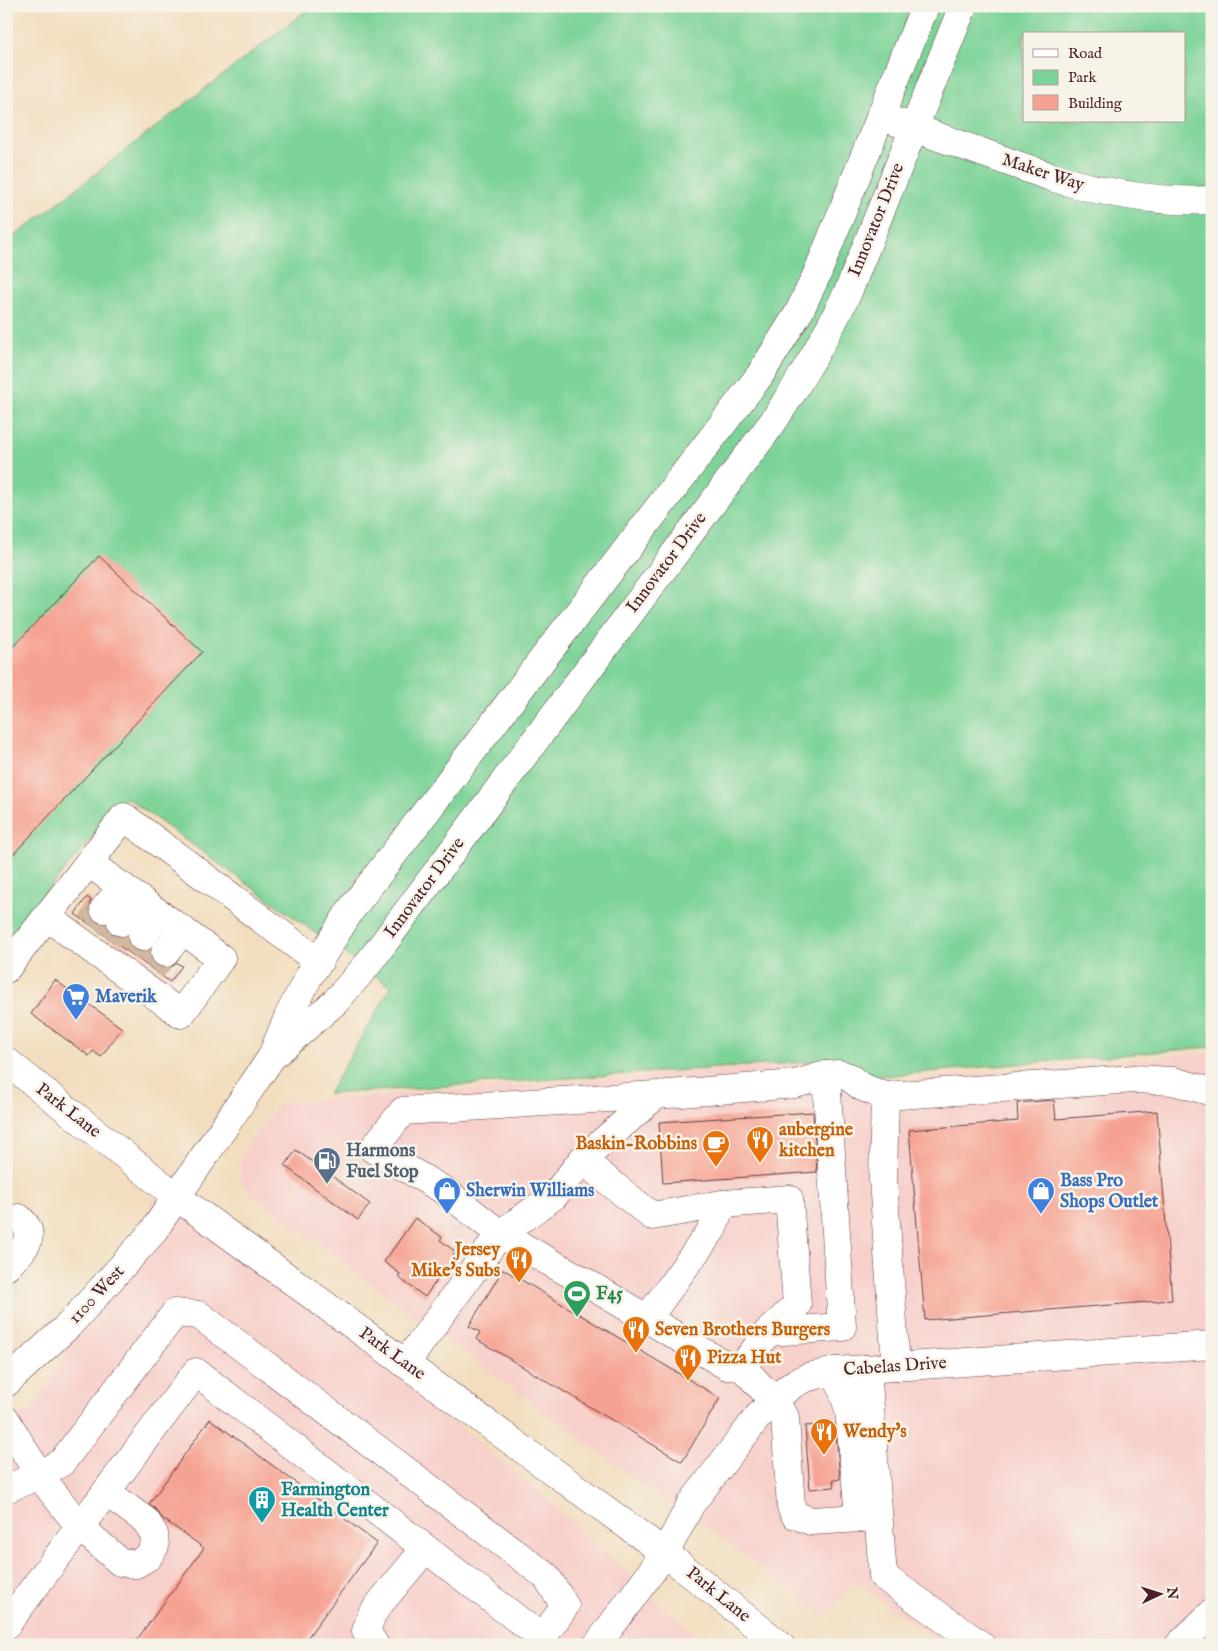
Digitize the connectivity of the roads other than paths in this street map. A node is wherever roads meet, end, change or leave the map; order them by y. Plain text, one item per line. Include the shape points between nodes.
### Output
1 (925, 6) edge
2 (963, 6) edge
3 (880, 116) junction
4 (914, 128) junction
5 (1212, 200) edge
6 (89, 863) junction
7 (141, 900) junction
8 (47, 917) junction
9 (183, 930) junction
10 (110, 938) junction
11 (319, 962) junction
12 (6, 969) edge
13 (152, 969) junction
14 (271, 1058) junction
15 (6, 1061) edge
16 (826, 1075) junction
17 (1212, 1092) edge
18 (656, 1094) junction
19 (885, 1096) junction
20 (582, 1160) junction
21 (178, 1197) junction
22 (722, 1204) junction
23 (19, 1218) dead end
24 (500, 1234) junction
25 (6, 1267) edge
26 (648, 1319) junction
27 (768, 1332) junction
28 (1212, 1345) edge
29 (405, 1364) junction
30 (742, 1367) junction
31 (896, 1367) junction
32 (866, 1369) junction
33 (836, 1371) junction
34 (6, 1383) edge
35 (773, 1400) junction
36 (6, 1420) edge
37 (39, 1475) junction
38 (6, 1489) edge
39 (106, 1492) junction
40 (869, 1518) junction
41 (80, 1527) junction
42 (426, 1549) junction
43 (665, 1553) junction
44 (1212, 1613) edge
45 (6, 1625) edge
46 (539, 1641) edge
47 (375, 1645) edge
48 (597, 1645) edge
49 (780, 1645) edge
50 (980, 1645) edge
51 (1179, 1645) edge

1 - 3 main road, Innovator Drive
2 - 4 main road, Innovator Drive
3 - 4 main road, Maker Way
3 - 11 main road, Innovator Drive via 817,274 760,375 371,882
4 - 5 main road, Maker Way via 1077,185 1155,199
4 - 14 main road, Innovator Drive via 848,292 810,364 773,422 368,964 335,1002
6 - 7 main road
6 - 8 main road
6 - 11 main road via 124,817
7 - 9 main road
7 - 10 main road
7 - 10 main road
8 - 10 main road
8 - 12 main road
9 - 13 main road
9 - 13 main road via 221,958 180,1014
10 - 13 main road
11 - 14 main road, Innovator Drive via 288,1017
14 - 21 main road, Innovator Drive
15 - 21 main road, Park Lane
16 - 18 main road via 795,1084
16 - 19 main road via 849,1077 862,1087
16 - 27 main road via 842,1327
17 - 19 main road via 1173,1081 1134,1079
18 - 20 main road
18 - 24 main road via 403,1111 373,1149 445,1191
19 - 31 main road via 882,1179
20 - 22 main road via 652,1216
20 - 24 main road via 554,1196
21 - 29 main road, Park Lane
21 - 34 main road, 1100 West via 143,1244 69,1325
22 - 26 main road via 713,1228
22 - 27 main road via 789,1199 797,1304
23 - 25 main road via 27,1225 27,1245
24 - 26 main road
24 - 29 main road
26 - 30 main road via 727,1366
27 - 30 main road
28 - 31 main road, Cabelas Drive
29 - 43 main road, Park Lane
30 - 35 main road
31 - 32 main road, Cabelas Drive
32 - 33 main road, Cabelas Drive
32 - 40 main road
33 - 35 main road, Cabelas Drive via 808,1377
33 - 40 main road via 849,1410
35 - 40 main road via 785,1417 790,1507 795,1515 811,1521
35 - 43 main road, Cabelas Drive via 691,1504
36 - 37 main road
37 - 38 main road
37 - 41 main road
37 - 46 main road via 62,1462 175,1313 199,1315 546,1576 565,1606
39 - 41 main road
39 - 41 main road via 146,1521 154,1534 155,1546 148,1558 136,1564 120,1562
39 - 42 main road via 196,1372
40 - 50 main road via 883,1576
41 - 45 main road
42 - 46 main road
42 - 47 main road via 372,1614 366,1631
43 - 48 main road, Cabelas Drive
43 - 49 main road, Park Lane
44 - 51 main road

